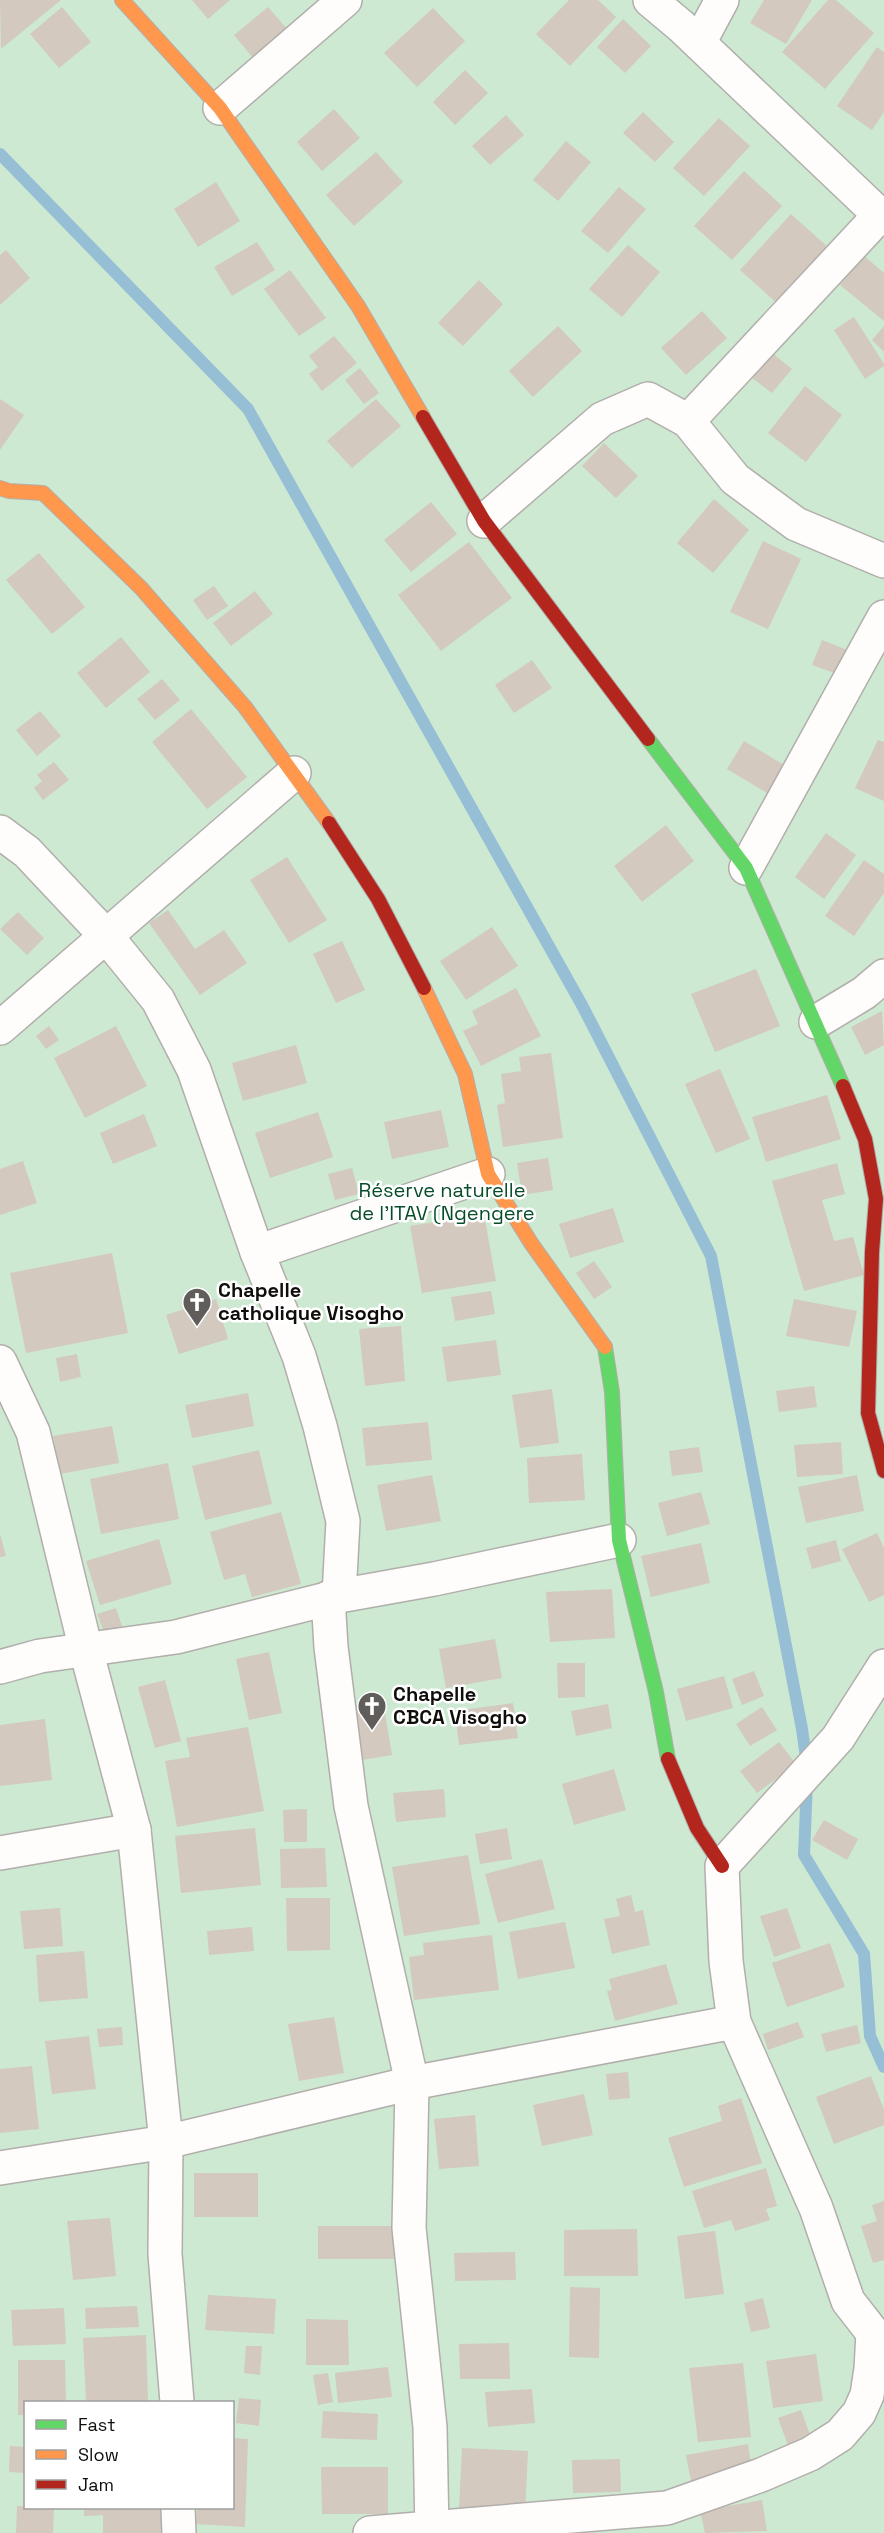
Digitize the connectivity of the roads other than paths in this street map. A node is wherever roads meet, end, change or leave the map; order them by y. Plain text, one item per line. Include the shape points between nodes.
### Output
1 (122, 0) edge
2 (345, 0) edge
3 (650, 0) edge
4 (722, 0) edge
5 (699, 43) junction
6 (220, 108) junction
7 (882, 218) edge
8 (688, 422) junction
9 (0, 488) edge
10 (484, 520) junction
11 (884, 561) edge
12 (884, 617) edge
13 (294, 773) junction
14 (0, 832) edge
15 (746, 868) junction
16 (107, 937) junction
17 (884, 976) edge
18 (816, 1022) junction
19 (0, 1028) edge
20 (488, 1174) junction
21 (257, 1252) junction
22 (0, 1362) edge
23 (884, 1471) edge
24 (619, 1540) junction
25 (333, 1597) junction
26 (86, 1650) junction
27 (0, 1666) edge
28 (884, 1666) edge
29 (134, 1830) junction
30 (0, 1853) edge
31 (722, 1866) junction
32 (735, 2022) junction
33 (412, 2083) junction
34 (166, 2142) junction
35 (0, 2168) edge
36 (879, 2336) edge
37 (177, 2401) edge
38 (178, 2509) edge
39 (669, 2520) edge
40 (432, 2531) edge
41 (178, 2533) edge
42 (370, 2533) edge

1 - 6 street
2 - 6 street
3 - 5 street
4 - 5 street
5 - 7 street
6 - 10 street via 358,306
7 - 8 street
8 - 10 street via 648,399 602,419
8 - 11 street via 735,479 796,524
9 - 13 street via 43,493 133,580 245,707
10 - 15 street
12 - 15 street
13 - 16 street
13 - 20 street via 378,899 435,1010 465,1074
14 - 16 street via 27,852
15 - 18 street
16 - 19 street
16 - 21 street via 158,1000 194,1070
17 - 18 street
18 - 23 street via 865,1139 876,1199 868,1413
20 - 21 street
20 - 24 street via 531,1243 605,1347 612,1392
21 - 25 street via 299,1356 343,1521
22 - 26 street via 33,1432
24 - 25 street
24 - 31 street via 668,1759 697,1828
25 - 26 street via 176,1637
25 - 33 street via 333,1659 351,1806
26 - 27 street
26 - 29 street
28 - 31 street via 838,1738
29 - 30 street
29 - 34 street
31 - 32 street via 726,1961
32 - 33 street
32 - 36 street via 816,2208 848,2301
33 - 34 street
33 - 40 street via 409,2228 430,2427
34 - 35 street
34 - 37 street via 165,2254
36 - 39 street via 860,2413 840,2435 810,2454
38 - 41 street
39 - 40 street
40 - 42 street

